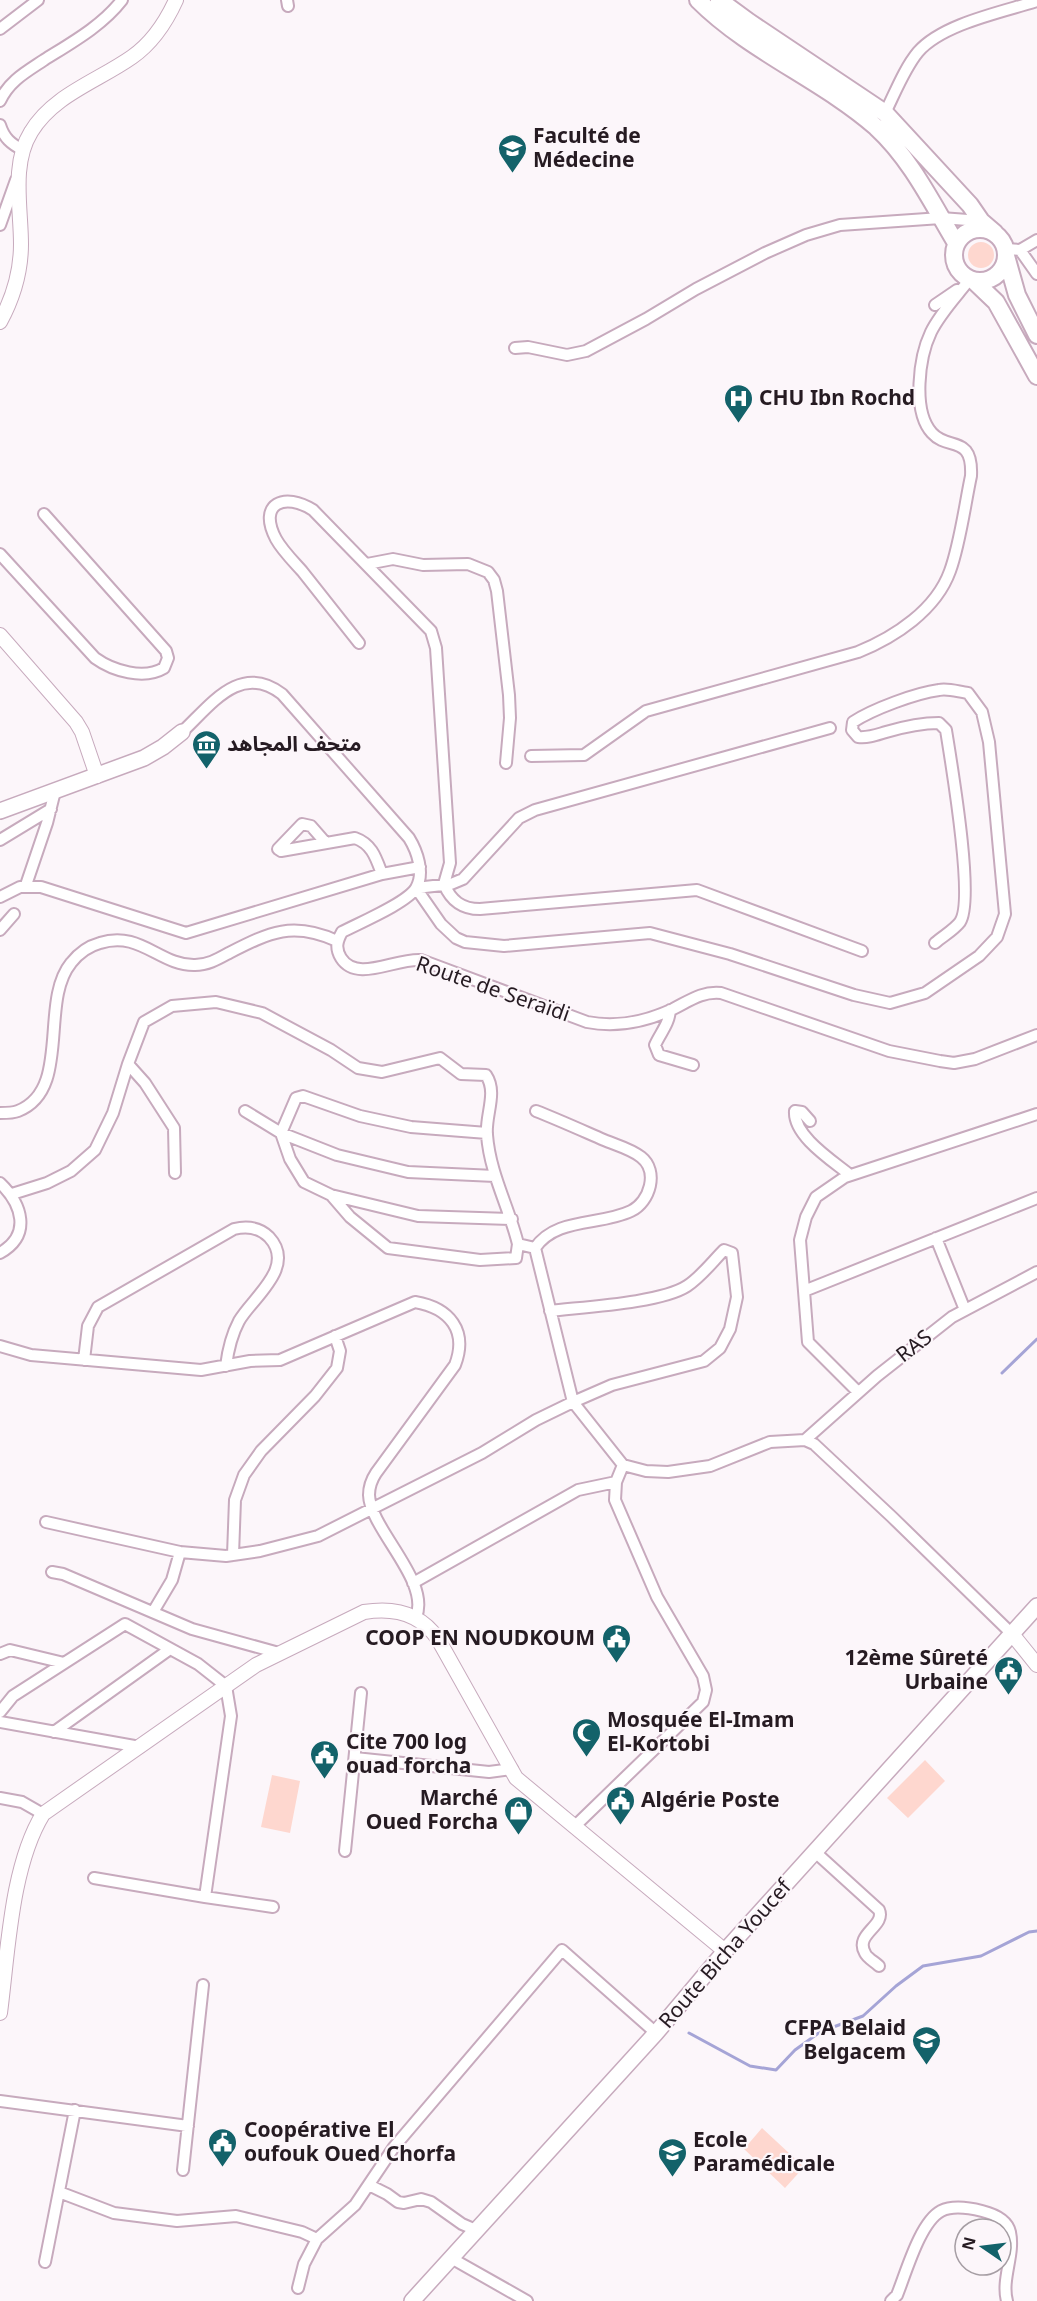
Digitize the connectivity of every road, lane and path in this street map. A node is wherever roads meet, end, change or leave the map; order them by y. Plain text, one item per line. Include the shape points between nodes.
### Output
1 (38, 0) edge
2 (122, 0) edge
3 (176, 0) edge
4 (698, 0) edge
5 (719, 0) edge
6 (1037, 1) edge
7 (0, 28) edge
8 (0, 101) edge
9 (885, 113) junction
10 (0, 125) edge
11 (23, 150) junction
12 (19, 171) junction
13 (941, 218) junction
14 (981, 221) junction
15 (0, 225) edge
16 (995, 233) junction
17 (1037, 240) edge
18 (956, 243) junction
19 (1011, 252) junction
20 (1037, 274) edge
21 (970, 282) junction
22 (935, 305) dead end
23 (0, 322) edge
24 (1037, 335) edge
25 (515, 348) dead end
26 (1037, 376) edge
27 (44, 514) dead end
28 (0, 554) edge
29 (367, 564) junction
30 (0, 635) edge
31 (359, 643) dead end
32 (830, 728) dead end
33 (182, 732) joint
34 (531, 756) dead end
35 (506, 763) dead end
36 (100, 772) junction
37 (56, 791) junction
38 (0, 809) edge
39 (51, 809) junction
40 (0, 840) edge
41 (325, 842) dead end
42 (420, 867) junction
43 (382, 874) junction
44 (444, 884) junction
45 (26, 885) junction
46 (416, 888) junction
47 (0, 897) edge
48 (14, 914) dead end
49 (0, 930) edge
50 (337, 941) junction
51 (935, 943) dead end
52 (862, 951) dead end
53 (670, 1010) junction
54 (1037, 1035) edge
55 (128, 1064) junction
56 (693, 1065) dead end
57 (245, 1111) dead end
58 (536, 1111) dead end
59 (0, 1113) edge
60 (1037, 1114) edge
61 (810, 1120) dead end
62 (281, 1133) junction
63 (487, 1133) junction
64 (176, 1173) dead end
65 (850, 1175) junction
66 (495, 1176) junction
67 (0, 1183) edge
68 (12, 1194) junction
69 (331, 1195) junction
70 (1037, 1198) edge
71 (512, 1219) junction
72 (936, 1238) junction
73 (518, 1244) junction
74 (535, 1248) junction
75 (0, 1252) edge
76 (1037, 1272) edge
77 (804, 1291) junction
78 (965, 1310) junction
79 (550, 1311) junction
80 (335, 1336) junction
81 (0, 1346) edge
82 (84, 1360) junction
83 (226, 1366) junction
84 (858, 1392) junction
85 (573, 1402) junction
86 (805, 1440) junction
87 (623, 1465) junction
88 (616, 1482) junction
89 (373, 1509) junction
90 (46, 1522) dead end
91 (180, 1552) junction
92 (233, 1555) junction
93 (52, 1572) dead end
94 (413, 1583) junction
95 (1037, 1606) edge
96 (153, 1612) junction
97 (416, 1617) junction
98 (1012, 1634) junction
99 (170, 1649) junction
100 (279, 1653) junction
101 (0, 1654) edge
102 (64, 1663) junction
103 (1037, 1665) edge
104 (226, 1686) junction
105 (361, 1693) dead end
106 (0, 1712) edge
107 (0, 1722) edge
108 (54, 1732) junction
109 (140, 1748) junction
110 (355, 1758) junction
111 (512, 1769) junction
112 (0, 1798) edge
113 (43, 1814) junction
114 (574, 1827) junction
115 (345, 1851) dead end
116 (814, 1851) junction
117 (94, 1878) dead end
118 (205, 1897) junction
119 (273, 1907) dead end
120 (724, 1951) junction
121 (879, 1966) dead end
122 (203, 1986) dead end
123 (0, 2013) edge
124 (656, 2032) junction
125 (0, 2101) edge
126 (75, 2110) junction
127 (188, 2126) junction
128 (183, 2170) dead end
129 (369, 2185) junction
130 (59, 2192) junction
131 (476, 2230) junction
132 (317, 2239) junction
133 (451, 2258) junction
134 (45, 2262) dead end
135 (298, 2288) dead end
136 (412, 2301) edge
137 (526, 2301) edge
138 (891, 2301) edge
139 (1007, 2301) edge

1 - 7 street
2 - 8 street via 93,28 18,77
3 - 11 street via 154,36 133,56 50,108 33,127
4 - 13 main road via 733,30 877,128 913,170
5 - 9 main road
6 - 9 street via 954,27 928,41 910,64
9 - 14 main road
10 - 11 street via 11,144
11 - 12 street
12 - 15 street
12 - 23 street via 20,264
13 - 14 street
13 - 18 main road
13 - 25 street via 840,225 806,235 696,289 576,355
14 - 16 main road
16 - 18 main road via 969,231
16 - 19 main road
17 - 19 street
18 - 21 main road via 954,261
19 - 20 street
19 - 21 main road via 996,276
19 - 24 main road via 1017,295
21 - 22 street
21 - 26 main road via 996,302
21 - 34 street via 931,332 921,362 920,397 927,425 933,435 961,446 972,463 950,570 940,592 923,611 884,641 858,652 646,711 584,755
27 - 28 street via 166,651 164,668 146,674 100,662
29 - 31 street via 305,504 285,500 272,508 270,520 276,539
29 - 35 street via 393,559 423,565 468,564 483,569 494,580 509,695
29 - 44 street via 431,631 436,648 450,863
30 - 36 street via 83,721
32 - 44 street via 535,810 519,818 463,879
33 - 36 main road via 151,755
33 - 42 street via 228,689 256,682 274,688 409,838
36 - 37 main road
36 - 38 main road
37 - 38 main road
37 - 39 street
39 - 40 street
39 - 45 street
41 - 43 street via 355,838 364,841 374,852
42 - 43 street
42 - 46 street
43 - 45 street via 186,933
44 - 46 street
44 - 52 street via 457,903 472,909 697,890
45 - 47 street
46 - 50 street via 406,898 342,932
46 - 51 street via 448,932 475,944 650,933 890,1003 925,993 979,956 997,937 1005,914 989,742 982,712 968,693 941,689 877,709 853,722 852,730 858,737 870,738 926,723 939,723 946,730 963,861 964,908 960,921
48 - 49 street
50 - 53 street, Route de Seraïdi via 342,960 358,970 421,960 587,1022 620,1025
50 - 59 street via 303,930 285,929 259,937 213,961 194,965 174,961 130,941 95,945 73,960 58,984 51,1064 40,1092 18,1111
53 - 54 street, Route de Seraïdi via 699,995 721,993 889,1051 954,1063
53 - 56 street via 669,1022 655,1045 659,1055
55 - 63 street via 144,1022 172,1006 216,1002 262,1013 357,1068 382,1072 440,1058 461,1074 486,1075 492,1091
55 - 64 street via 174,1128
55 - 68 street via 113,1113 95,1150 71,1171
57 - 62 street
58 - 74 street via 643,1158 651,1174 648,1193 632,1210 559,1229 541,1239
60 - 65 street
61 - 65 street via 795,1111 806,1138
62 - 63 street via 296,1098 303,1096 360,1116 411,1127
62 - 66 street via 337,1155 408,1172
62 - 69 street via 304,1182
63 - 66 street
65 - 77 street via 816,1197 806,1217 800,1240
66 - 71 street
67 - 68 street
68 - 75 street via 21,1224 15,1239
69 - 71 street via 418,1216
69 - 73 street via 350,1218 388,1248 480,1260 516,1258
70 - 72 street
71 - 73 street
72 - 77 street
72 - 78 street
73 - 74 street
74 - 79 street
76 - 78 street, RAS
77 - 84 street via 808,1342
78 - 84 street, RAS
79 - 85 street
79 - 85 street via 647,1299 672,1292 688,1286 724,1250 732,1253 737,1297 730,1329 720,1348 704,1361 612,1385
80 - 83 street via 280,1360
80 - 89 street via 415,1302 430,1304 446,1314 459,1330 461,1350 455,1365 372,1479 369,1495
80 - 92 street via 340,1351 337,1368 244,1475 235,1500
81 - 82 street via 31,1355
82 - 83 street via 201,1370
82 - 83 street via 88,1326 98,1307 234,1229 249,1227 269,1238 276,1251 277,1266 271,1280 240,1319
84 - 86 street, RAS
85 - 87 street
85 - 89 street
86 - 87 street via 770,1442 710,1466 657,1472
86 - 98 street via 892,1517
87 - 88 street
88 - 94 street via 578,1490
88 - 114 street via 615,1500 623,1520 657,1597 704,1676 706,1690 703,1702
89 - 92 street via 318,1536
89 - 94 street
90 - 91 street
91 - 92 street
91 - 96 street via 172,1580
93 - 96 street
94 - 97 street via 419,1602
95 - 98 main road, Route Bicha Youcef
96 - 100 street via 192,1629
97 - 100 street via 391,1610 364,1612
97 - 111 street via 438,1639
98 - 103 street
98 - 116 main road, Route Bicha Youcef
99 - 102 street via 125,1624
99 - 104 street
99 - 108 street
100 - 104 street
101 - 102 street via 10,1650
102 - 106 street via 13,1696
104 - 109 street
104 - 118 street via 231,1716
105 - 110 street
107 - 108 street
108 - 109 street
109 - 113 street
110 - 111 street via 489,1772
110 - 115 street
111 - 114 street via 522,1784
112 - 113 street via 22,1802
113 - 123 street via 35,1826 18,1880
114 - 120 street
116 - 120 main road, Route Bicha Youcef
116 - 121 street via 879,1910 880,1920 862,1943 865,1953
117 - 118 street
118 - 119 street
120 - 124 main road, Route Bicha Youcef
122 - 127 street
124 - 129 street via 562,1950 394,2147
124 - 131 main road, Route Bicha Youcef
125 - 126 street
126 - 127 street
126 - 130 street
127 - 128 street
129 - 131 street via 398,2202 431,2202
129 - 132 street via 356,2205
130 - 132 street via 114,2213 177,2222 236,2216
130 - 134 street
131 - 133 main road, Route Bicha Youcef
132 - 135 street via 304,2264
133 - 136 main road, Route Bicha Youcef
133 - 137 street
138 - 139 street via 931,2218 955,2208 994,2214 1005,2222 1010,2232

